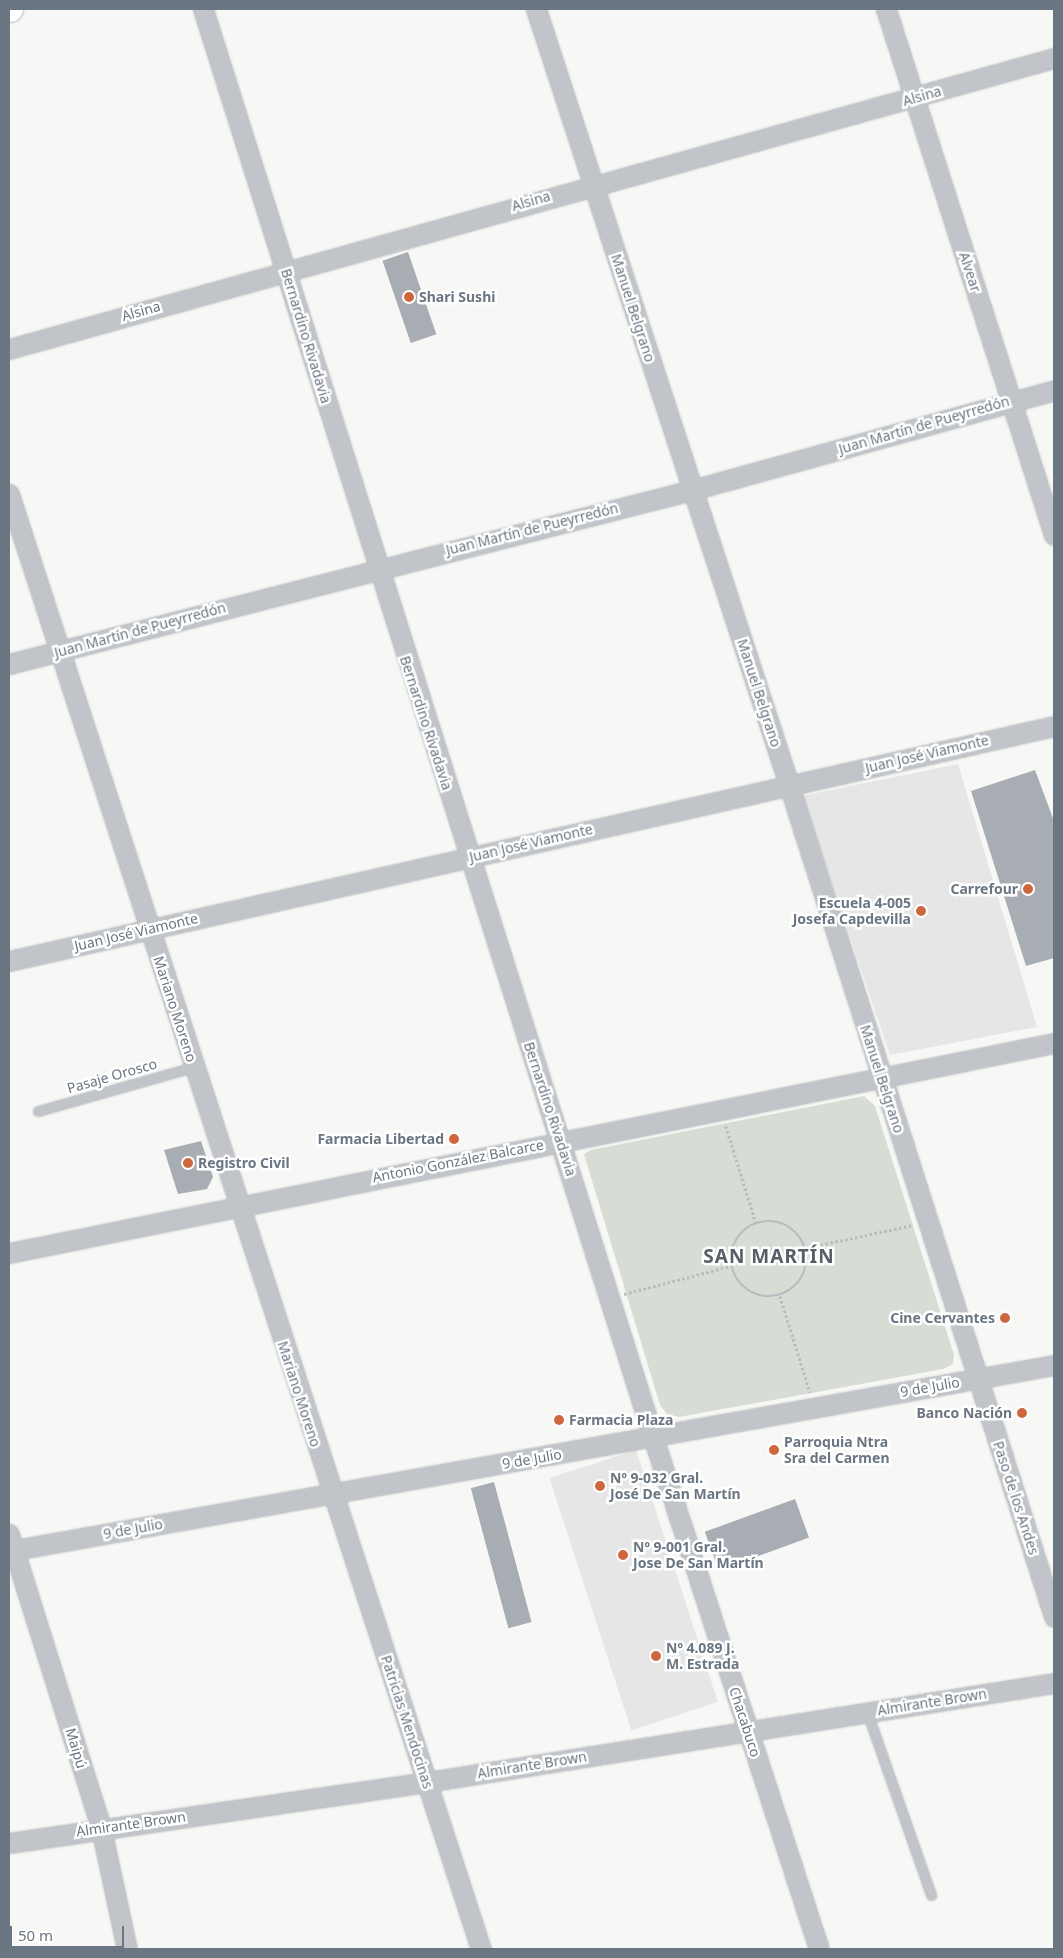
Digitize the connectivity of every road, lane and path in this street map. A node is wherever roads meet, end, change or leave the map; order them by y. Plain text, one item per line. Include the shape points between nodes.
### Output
1 (203, 9) edge
2 (536, 9) edge
3 (886, 9) edge
4 (1054, 58) edge
5 (914, 98) junction
6 (592, 184) junction
7 (286, 270) junction
8 (9, 349) edge
9 (1054, 390) edge
10 (1011, 401) junction
11 (692, 490) junction
12 (9, 494) edge
13 (1054, 535) edge
14 (377, 568) junction
15 (59, 651) junction
16 (9, 664) edge
17 (1054, 726) edge
18 (789, 785) junction
19 (469, 857) junction
20 (149, 930) junction
21 (9, 961) edge
22 (1054, 1043) edge
23 (194, 1067) junction
24 (881, 1077) junction
25 (720, 1108) junction
26 (38, 1111) dead end
27 (561, 1140) junction
28 (238, 1205) junction
29 (928, 1222) junction
30 (756, 1223) junction
31 (806, 1248) junction
32 (9, 1253) edge
33 (731, 1266) junction
34 (780, 1296) junction
35 (610, 1297) junction
36 (1054, 1365) edge
37 (978, 1379) junction
38 (815, 1408) junction
39 (653, 1437) junction
40 (332, 1495) junction
41 (11, 1545) edge
42 (1054, 1617) edge
43 (1054, 1683) edge
44 (867, 1712) junction
45 (747, 1730) junction
46 (427, 1782) junction
47 (101, 1828) junction
48 (9, 1842) edge
49 (931, 1894) dead end
50 (127, 1949) edge
51 (481, 1949) edge
52 (819, 1949) edge

1 - 7 street, Bernardino Rivadavia
2 - 6 street, Manuel Belgrano
3 - 5 street, Alvear
4 - 5 street, Alsina
5 - 6 street, Alsina
5 - 10 street, Alvear
6 - 7 street, Alsina
6 - 11 street, Manuel Belgrano
7 - 8 street, Alsina
7 - 14 street, Bernardino Rivadavia
9 - 10 street, Juan Martín de Pueyrredón
10 - 11 street, Juan Martín de Pueyrredón
10 - 13 street, Alvear
11 - 14 street, Juan Martín de Pueyrredón
11 - 18 street, Manuel Belgrano
12 - 15 street, Mariano Moreno
14 - 15 street, Juan Martín de Pueyrredón
14 - 19 street, Bernardino Rivadavia
15 - 16 street, Juan Martín de Pueyrredón
15 - 20 street, Mariano Moreno
17 - 18 street, Juan José Viamonte
18 - 19 street, Juan José Viamonte
18 - 24 street, Manuel Belgrano
19 - 20 street, Juan José Viamonte
19 - 27 street, Bernardino Rivadavia
20 - 21 street, Juan José Viamonte
20 - 23 street, Mariano Moreno
22 - 24 street, Antonio González Balcarce
23 - 26 lane, Pasaje Orosco
23 - 28 street, Mariano Moreno
24 - 25 street, Antonio González Balcarce
24 - 29 street, Manuel Belgrano
25 - 27 street, Antonio González Balcarce
25 - 30 path
27 - 28 street, Antonio González Balcarce
27 - 35 street, Bernardino Rivadavia
28 - 32 street, Antonio González Balcarce
28 - 40 street, Mariano Moreno
29 - 31 path
29 - 37 street, Manuel Belgrano
30 - 31 path via 773,1221 790,1227
30 - 33 path via 736,1240
31 - 34 path via 807,1265 800,1281
33 - 34 path via 738,1282 753,1294
33 - 35 path
34 - 38 path
35 - 39 street, Bernardino Rivadavia
36 - 37 street, 9 de Julio
37 - 38 street, 9 de Julio
37 - 42 street, Paso de los Andes
38 - 39 street, 9 de Julio
39 - 40 street, 9 de Julio
39 - 45 street, Chacabuco
40 - 41 street, 9 de Julio
40 - 46 street, Patricias Mendocinas
41 - 47 street, Maipú
43 - 44 street, Almirante Brown
44 - 45 street, Almirante Brown
44 - 49 lane
45 - 46 street, Almirante Brown
45 - 52 street, Chacabuco
46 - 47 street, Almirante Brown
46 - 51 street, Patricias Mendocinas
47 - 48 street, Almirante Brown
47 - 50 street, Maipú

